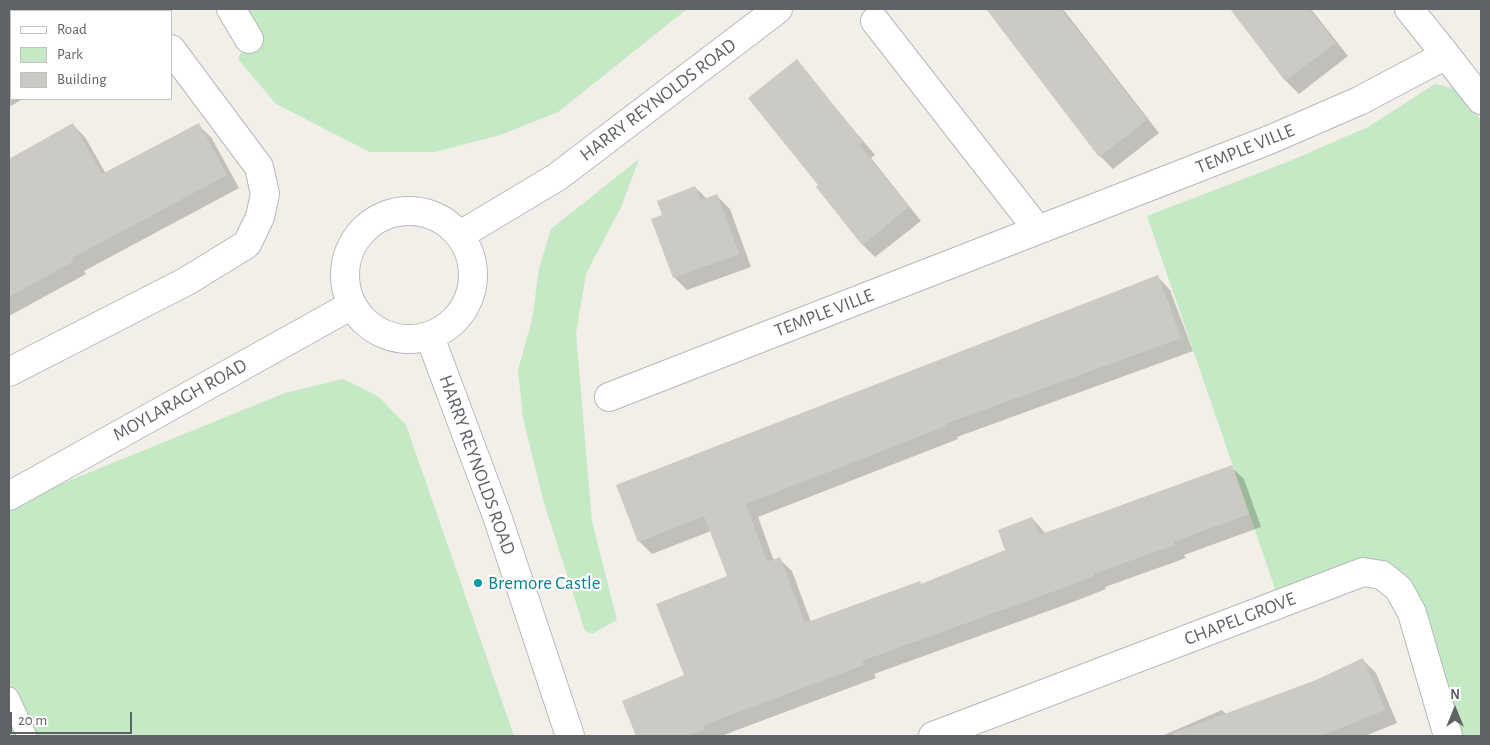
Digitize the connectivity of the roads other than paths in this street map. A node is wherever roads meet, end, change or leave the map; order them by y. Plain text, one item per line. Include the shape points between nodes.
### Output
1 (231, 9) edge
2 (778, 9) edge
3 (1409, 9) edge
4 (875, 21) dead end
5 (248, 39) dead end
6 (172, 50) edge
7 (1446, 55) junction
8 (1481, 100) edge
9 (1038, 230) junction
10 (460, 235) junction
11 (352, 305) junction
12 (430, 337) junction
13 (9, 372) edge
14 (609, 397) dead end
15 (9, 496) edge
16 (9, 697) edge
17 (28, 736) edge
18 (570, 736) edge
19 (933, 736) edge
20 (1448, 736) edge

1 - 5 street
2 - 10 street, HARRY REYNOLDS ROAD via 557,177
3 - 7 street
4 - 9 street
6 - 13 street via 259,168 265,194 260,217 247,244 187,282
7 - 8 street
7 - 9 street, TEMPLE VILLE via 1359,101 1269,140
9 - 14 street, TEMPLE VILLE
10 - 11 street via 447,223 413,210 377,219 361,232 345,267
10 - 12 street via 470,254 474,273 471,294 462,312 448,327
11 - 12 street via 377,333 394,338
11 - 15 street, MOYLARAGH ROAD
12 - 18 street, HARRY REYNOLDS ROAD via 497,516
16 - 17 lane
19 - 20 street, CHAPEL GROVE via 1363,572 1382,575 1399,589 1412,613

